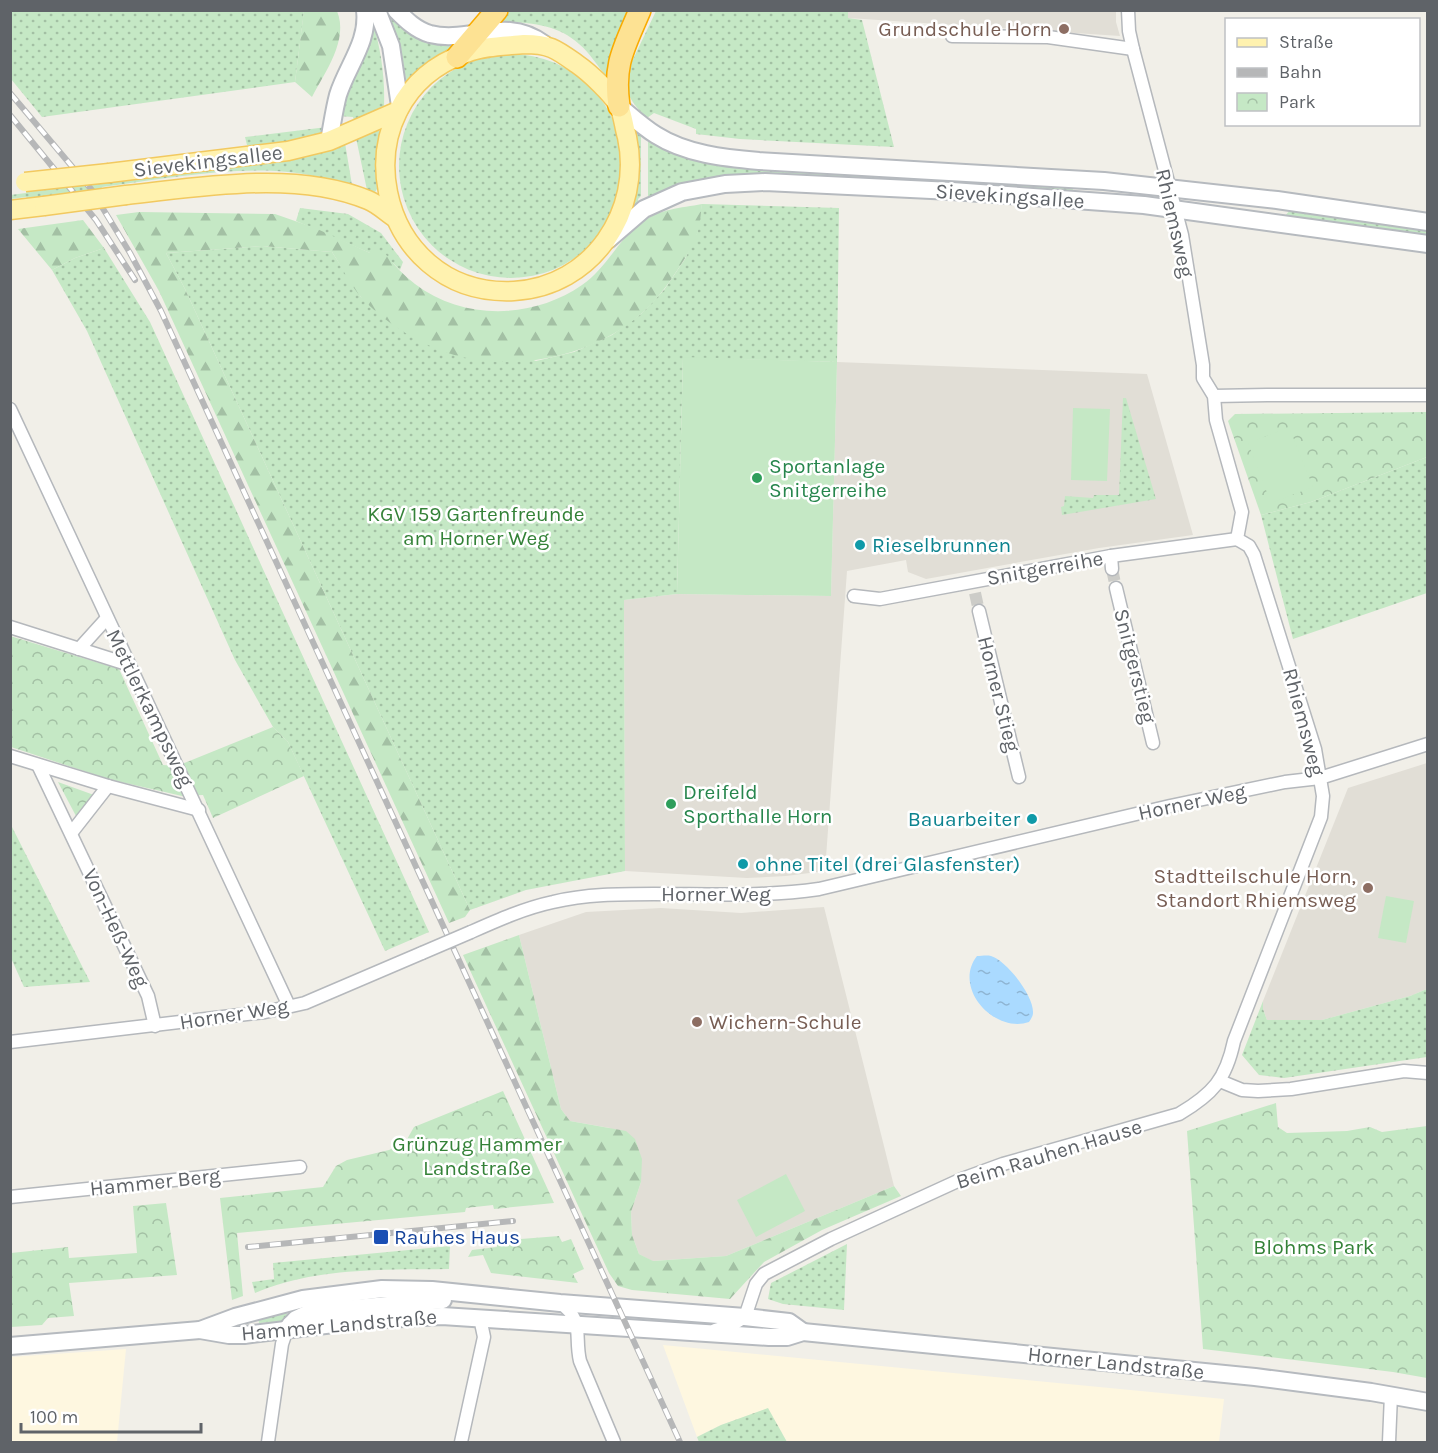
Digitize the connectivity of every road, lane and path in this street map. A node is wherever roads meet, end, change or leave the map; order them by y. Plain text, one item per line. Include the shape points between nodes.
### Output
1 (365, 10) edge
2 (377, 10) edge
3 (396, 10) edge
4 (497, 10) edge
5 (640, 10) edge
6 (1128, 10) edge
7 (480, 32) junction
8 (952, 36) dead end
9 (544, 44) junction
10 (1133, 48) junction
11 (457, 57) junction
12 (619, 106) junction
13 (399, 108) junction
14 (329, 141) junction
15 (18, 183) edge
16 (1169, 188) junction
17 (1175, 209) junction
18 (10, 210) edge
19 (395, 218) junction
20 (1428, 222) edge
21 (606, 242) junction
22 (1428, 244) edge
23 (1428, 395) edge
24 (1214, 396) junction
25 (10, 409) edge
26 (1237, 538) junction
27 (1116, 588) tunnel mouth
28 (854, 596) dead end
29 (979, 611) tunnel mouth
30 (107, 618) junction
31 (10, 627) edge
32 (79, 650) junction
33 (130, 665) junction
34 (1153, 743) dead end
35 (1428, 744) edge
36 (10, 756) edge
37 (38, 765) junction
38 (1019, 777) dead end
39 (1320, 778) junction
40 (108, 786) junction
41 (199, 810) junction
42 (72, 832) junction
43 (289, 1006) junction
44 (155, 1026) junction
45 (10, 1042) edge
46 (1428, 1073) edge
47 (1220, 1081) junction
48 (300, 1167) dead end
49 (10, 1197) edge
50 (491, 1296) junction
51 (296, 1300) junction
52 (560, 1303) junction
53 (614, 1307) joint
54 (745, 1317) junction
55 (480, 1318) junction
56 (578, 1324) junction
57 (623, 1326) joint
58 (200, 1330) junction
59 (286, 1330) junction
60 (705, 1332) junction
61 (803, 1332) junction
62 (10, 1346) edge
63 (1391, 1395) junction
64 (1428, 1402) edge
65 (268, 1443) edge
66 (461, 1443) edge
67 (614, 1443) edge
68 (1389, 1443) edge

1 - 14 main road via 363,37 339,93
2 - 13 main road via 391,46
3 - 7 main road via 417,28 432,34
4 - 7 highway
5 - 12 highway via 618,65
6 - 10 street, Rhiemsweg
7 - 9 main road via 518,32
7 - 11 highway
8 - 10 street via 1048,37
9 - 11 main road, Sievekingsallee via 485,48
9 - 12 main road, Sievekingsallee via 584,69
10 - 16 street, Rhiemsweg
11 - 13 main road, Sievekingsallee via 429,74
12 - 16 main road, Sievekingsallee via 655,135 712,156
12 - 21 main road, Sievekingsallee via 630,172 622,211
13 - 14 main road, Sievekingsallee
13 - 19 main road, Sievekingsallee via 384,162 386,191
14 - 15 main road, Sievekingsallee, bridge via 288,152
16 - 17 street, Rhiemsweg
16 - 20 main road, Sievekingsallee
17 - 21 main road, Sievekingsallee via 952,191 765,182 725,184 658,201 634,216
17 - 22 main road, Sievekingsallee
17 - 24 street, Rhiemsweg via 1203,378
18 - 19 main road, Sievekingsallee, bridge via 252,183 298,184 343,193 369,201
19 - 21 main road, Sievekingsallee via 411,245 433,267 454,279 490,290 521,290 551,283 574,272
23 - 24 street
24 - 26 street, Rhiemsweg via 1216,420 1242,512
25 - 30 street, Mettlerkampsweg
26 - 28 street, Snitgerreihe via 974,586 880,599
26 - 39 street, Rhiemsweg via 1254,555 1315,749
27 - 34 street, Snitgerstieg
29 - 38 street, Horner Stieg
30 - 32 street
30 - 33 street, Mettlerkampsweg
31 - 32 street
32 - 33 street
33 - 41 street, Mettlerkampsweg
35 - 39 street, Horner Weg
36 - 37 street
37 - 40 street
37 - 42 street, Von-Heß-Weg
39 - 43 street, Horner Weg, bridge via 1170,806 819,889 783,894 612,894 553,902 515,913 305,1003
39 - 47 street, Rhiemsweg via 1321,817
40 - 41 street
40 - 42 street
41 - 43 street, Mettlerkampsweg
42 - 44 street, Von-Heß-Weg via 148,996
43 - 44 street, Horner Weg
44 - 45 street, Horner Weg
46 - 47 street via 1404,1071 1258,1091 1242,1090
47 - 54 street, Beim Rauhen Hause via 1198,1103 1179,1114 1004,1164 807,1251 759,1279
48 - 49 street, Hammer Berg
50 - 51 main road, Hammer Landstraße via 382,1289
50 - 52 main road, Hammer Landstraße
50 - 59 main road via 311,1312 296,1319
51 - 58 main road, Hammer Landstraße
51 - 59 street
52 - 53 main road, Hammer Landstraße
52 - 56 street via 570,1310
53 - 54 main road, Horner Landstraße
54 - 60 street
54 - 61 main road, Horner Landstraße via 789,1322
55 - 56 main road, Hammer Landstraße
55 - 59 main road, Hammer Landstraße via 423,1316
55 - 66 street via 484,1337
56 - 57 main road, Hammer Landstraße
56 - 67 street via 580,1361
57 - 60 main road, Horner Landstraße
58 - 59 main road, Hammer Landstraße via 229,1335
58 - 62 main road, Hammer Landstraße
59 - 65 street
60 - 61 main road, Horner Landstraße via 787,1337
61 - 63 main road, Horner Landstraße via 1255,1377
63 - 64 main road, Horner Landstraße
63 - 68 street

